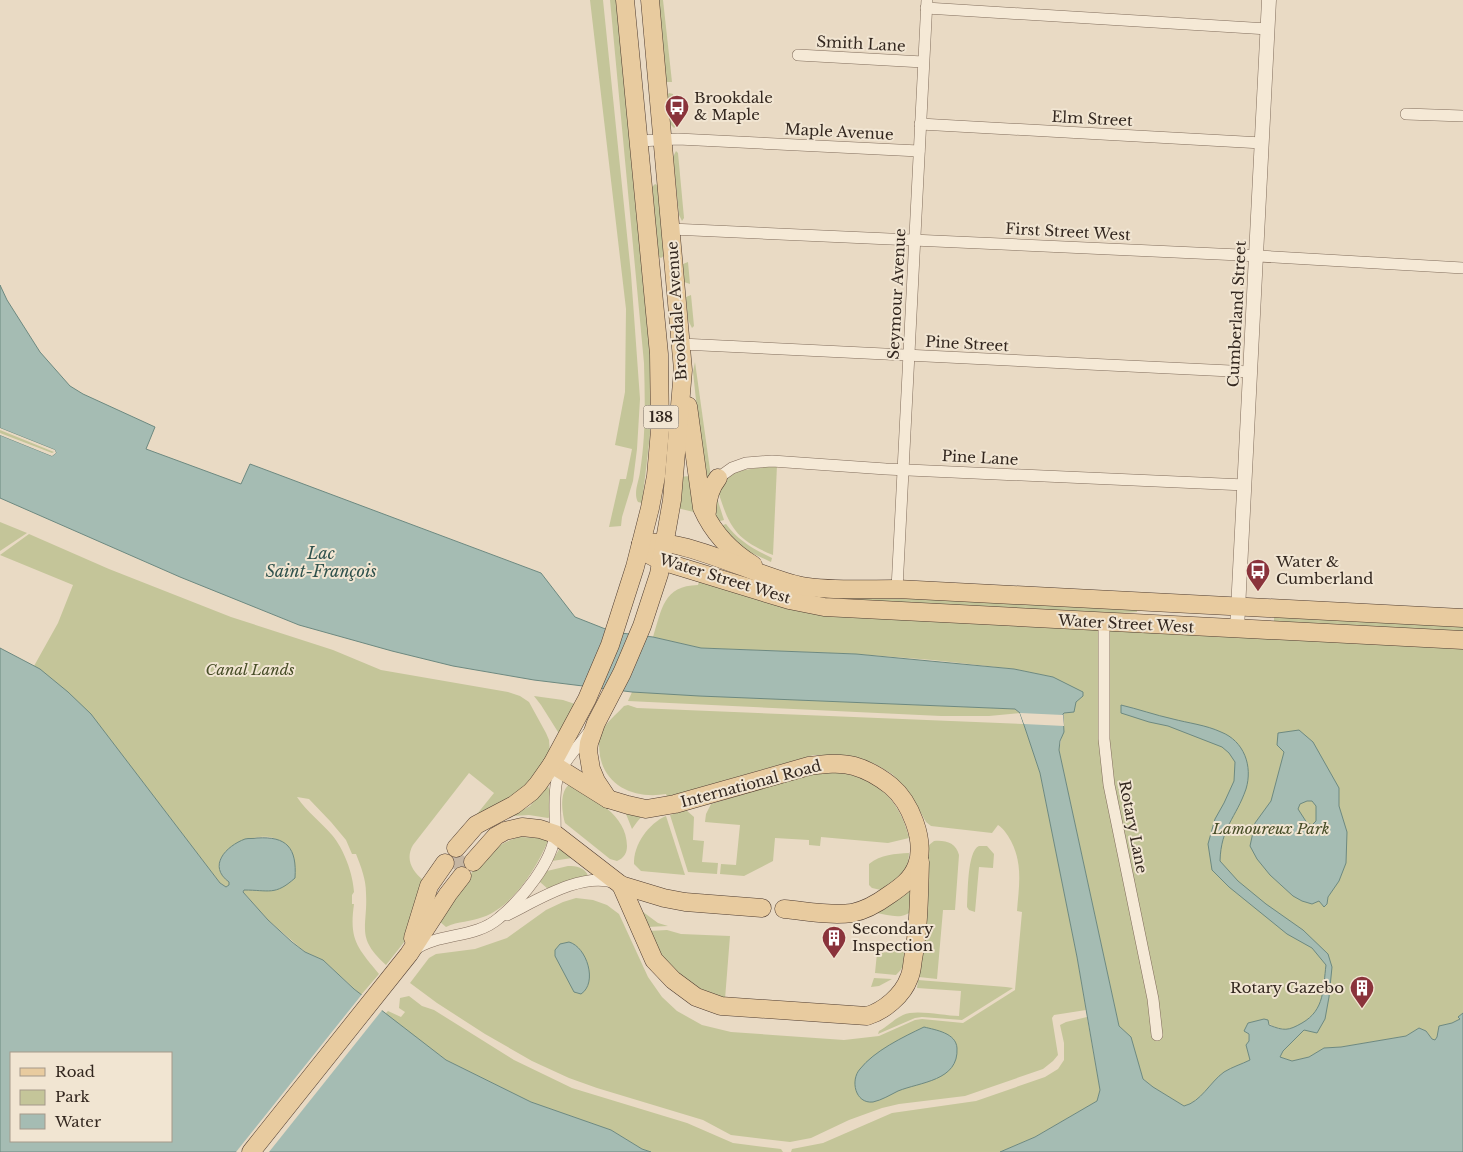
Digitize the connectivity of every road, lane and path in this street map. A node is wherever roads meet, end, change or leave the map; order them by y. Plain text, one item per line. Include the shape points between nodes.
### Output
1 (625, 0) edge
2 (650, 0) edge
3 (1269, 0) edge
4 (926, 4) edge
5 (1268, 29) junction
6 (798, 56) dead end
7 (923, 62) junction
8 (1406, 114) dead end
9 (1463, 116) edge
10 (920, 124) junction
11 (663, 140) junction
12 (639, 141) junction
13 (1262, 143) junction
14 (919, 151) junction
15 (671, 229) junction
16 (914, 239) junction
17 (1257, 256) junction
18 (1463, 268) edge
19 (682, 344) junction
20 (908, 356) junction
21 (683, 370) junction
22 (1251, 372) junction
23 (904, 470) junction
24 (718, 478) joint
25 (1244, 485) junction
26 (708, 520) junction
27 (664, 543) junction
28 (641, 544) junction
29 (661, 561) junction
30 (773, 578) junction
31 (897, 589) junction
32 (1238, 606) junction
33 (1463, 618) edge
34 (1104, 623) junction
35 (1237, 629) junction
36 (1463, 640) edge
37 (596, 723) junction
38 (557, 767) junction
39 (608, 798) junction
40 (555, 834) junction
41 (921, 853) junction
42 (459, 863) junction
43 (621, 885) junction
44 (762, 908) dead end
45 (784, 909) dead end
46 (498, 920) junction
47 (407, 955) junction
48 (1157, 1035) dead end
49 (251, 1152) edge

1 - 12 main road, Brookdale Avenue / 138
2 - 11 main road, Brookdale Avenue / 138
3 - 5 street, Cumberland Street
4 - 5 street
4 - 7 street, Seymour Avenue
5 - 13 street, Cumberland Street
6 - 7 street, Smith Lane
7 - 10 street, Seymour Avenue
8 - 9 street
10 - 13 street, Elm Street
10 - 14 street, Seymour Avenue
11 - 12 street, Maple Avenue
11 - 14 street, Maple Avenue
11 - 15 main road, Brookdale Avenue / 138
12 - 28 main road, Brookdale Avenue / 138 via 661,403 656,476
13 - 17 street, Cumberland Street
14 - 16 street, Seymour Avenue
15 - 16 street, First Street West
15 - 19 main road, Brookdale Avenue / 138
16 - 17 street, First Street West
16 - 20 street, Seymour Avenue
17 - 18 street, First Street West
17 - 22 street, Cumberland Street
19 - 20 street, Pine Street
19 - 21 main road, Brookdale Avenue / 138
20 - 22 street, Pine Street
20 - 23 street, Seymour Avenue
21 - 26 main road via 699,494
21 - 27 main road, Brookdale Avenue / 138 via 672,500
22 - 25 street, Cumberland Street
23 - 24 street, Pine Lane via 772,461 746,463
23 - 25 street, Pine Lane
23 - 31 street, Seymour Avenue
24 - 26 main road via 709,495
25 - 32 street, Cumberland Street
26 - 30 main road via 719,537 739,556
27 - 28 main road, Water Street West
27 - 29 main road, Brookdale Avenue / 138
27 - 30 main road, Water Street West
28 - 29 main road, Water Street West via 648,554
28 - 38 main road, Brookdale Avenue / 138 via 619,622
29 - 34 main road, Water Street West via 789,600 824,607
29 - 37 main road, Brookdale Avenue / 138 via 642,626
30 - 31 main road, Water Street West via 813,587
31 - 32 main road, Water Street West
32 - 33 main road, Water Street West
32 - 35 street, Cumberland Street
34 - 35 main road, Water Street West
34 - 48 street, Rotary Lane via 1107,767 1120,846 1153,999
35 - 36 main road, Water Street West
37 - 38 street
37 - 39 main road via 589,743 589,761 596,781
38 - 39 main road, International Road
38 - 40 street
38 - 42 main road via 514,805 476,825
39 - 41 main road, International Road via 646,809 662,808 809,766 853,766 878,776 892,787 918,833
40 - 42 main road via 540,829 512,828
40 - 43 main road
40 - 46 street via 537,876
41 - 43 main road, International Road via 916,943 910,978 891,1002 867,1016 721,1006 696,997 654,960
41 - 45 main road via 908,881 865,910 841,913
42 - 47 main road via 429,886
43 - 44 main road via 685,902
43 - 46 street via 590,880 555,891
46 - 47 street via 479,931 429,942
47 - 49 main road

